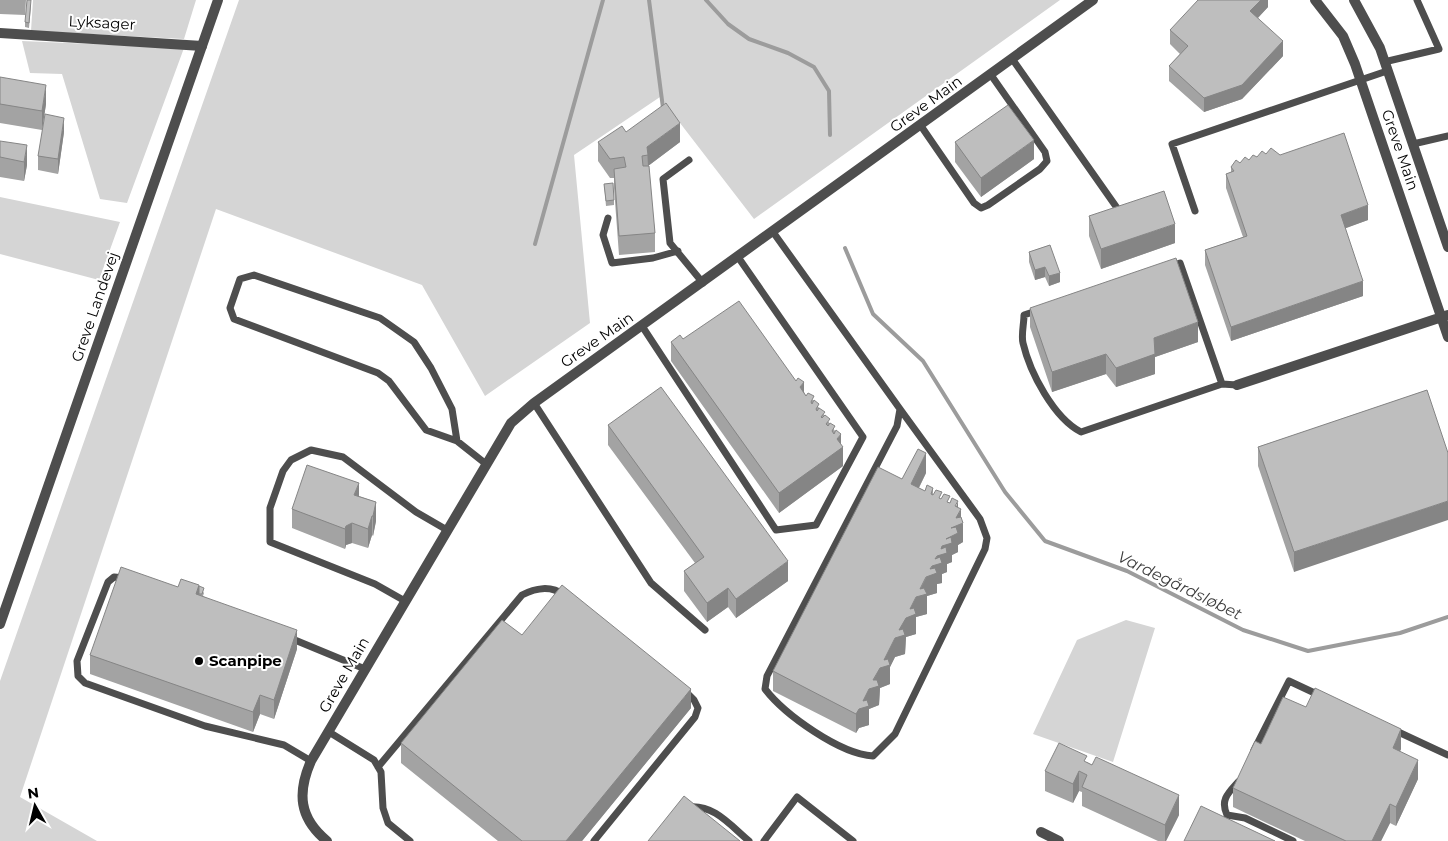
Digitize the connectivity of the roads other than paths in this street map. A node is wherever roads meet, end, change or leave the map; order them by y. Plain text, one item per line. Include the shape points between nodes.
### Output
1 (218, 0) edge
2 (1094, 0) edge
3 (1315, 0) edge
4 (1354, 0) edge
5 (1417, 0) edge
6 (0, 33) edge
7 (202, 46) junction
8 (1013, 60) junction
9 (1386, 66) junction
10 (991, 75) junction
11 (1360, 80) junction
12 (921, 126) junction
13 (1448, 136) edge
14 (1413, 144) junction
15 (689, 160) dead end
16 (1195, 211) dead end
17 (1123, 217) edge
18 (608, 218) dead end
19 (773, 232) junction
20 (1448, 247) edge
21 (678, 251) junction
22 (738, 257) junction
23 (703, 283) junction
24 (1445, 316) edge
25 (642, 326) junction
26 (1448, 337) edge
27 (1222, 384) junction
28 (1237, 385) joint
29 (534, 403) junction
30 (900, 408) junction
31 (457, 441) junction
32 (486, 464) junction
33 (447, 530) junction
34 (135, 581) edge
35 (569, 599) edge
36 (405, 601) junction
37 (0, 624) edge
38 (705, 630) dead end
39 (282, 634) edge
40 (365, 669) junction
41 (677, 685) edge
42 (1324, 698) edge
43 (1386, 726) edge
44 (328, 732) junction
45 (1448, 755) edge
46 (1251, 756) edge
47 (311, 762) junction
48 (378, 767) junction
49 (1243, 773) edge
50 (680, 814) edge
51 (1041, 832) dead end
52 (327, 841) edge
53 (410, 841) edge
54 (594, 841) edge
55 (749, 841) edge
56 (764, 841) edge
57 (853, 841) edge
58 (1060, 841) edge
59 (1293, 841) edge

1 - 7 street, Greve Landevej
2 - 8 street, Greve Main
3 - 11 street, Greve Main via 1343,36
4 - 9 street, Greve Main
5 - 9 lane via 1439,49
6 - 7 street, Lyksager
7 - 37 street, Greve Landevej
8 - 10 street, Greve Main
8 - 17 lane
9 - 11 lane
9 - 14 street, Greve Main
10 - 12 street, Greve Main
10 - 12 lane via 1045,152 1047,161 1040,169 981,208 974,203
11 - 16 lane via 1172,144
11 - 24 street, Greve Main
12 - 19 street, Greve Main
13 - 14 lane
14 - 20 street, Greve Main
15 - 21 lane via 662,180 670,243
18 - 21 lane via 603,234 612,263
19 - 22 street, Greve Main
19 - 30 lane
21 - 23 lane
22 - 23 street, Greve Main
22 - 25 lane via 863,437 816,525 776,530
23 - 25 street, Greve Main
24 - 26 street, Greve Main
24 - 28 street
25 - 29 street, Greve Main
27 - 27 lane via 1180,262 1024,315 1023,341 1041,389 1071,427 1082,432
27 - 28 lane
29 - 32 street, Greve Main via 511,423
29 - 38 lane via 651,583
30 - 30 lane via 897,426 767,676 764,689 815,732 860,755 873,756 895,734 985,549 987,538 980,519
31 - 31 lane via 452,409 414,342 380,318 254,275 240,279 230,308 234,319 378,373 390,381 426,430
31 - 32 lane
32 - 33 street, Greve Main
33 - 36 street, Greve Main
33 - 36 lane via 416,512 342,457 311,450 291,460 283,471 270,508 270,542 375,584
34 - 47 lane via 114,577 108,582 77,661 78,676 85,683 205,726 284,745
35 - 48 lane via 561,593 542,588 522,596
36 - 40 street, Greve Main
39 - 40 lane
40 - 44 street, Greve Main
41 - 54 lane via 694,700 698,708 695,717
42 - 46 lane via 1289,681
43 - 45 lane
44 - 47 street, Greve Main
44 - 48 lane via 374,760
47 - 52 street, Greve Main via 304,779 302,799 307,817
48 - 53 lane via 388,822
49 - 59 lane via 1224,800 1223,808 1227,815 1245,818
50 - 55 lane via 686,808 698,806 714,811
51 - 58 street
56 - 57 lane via 798,797

